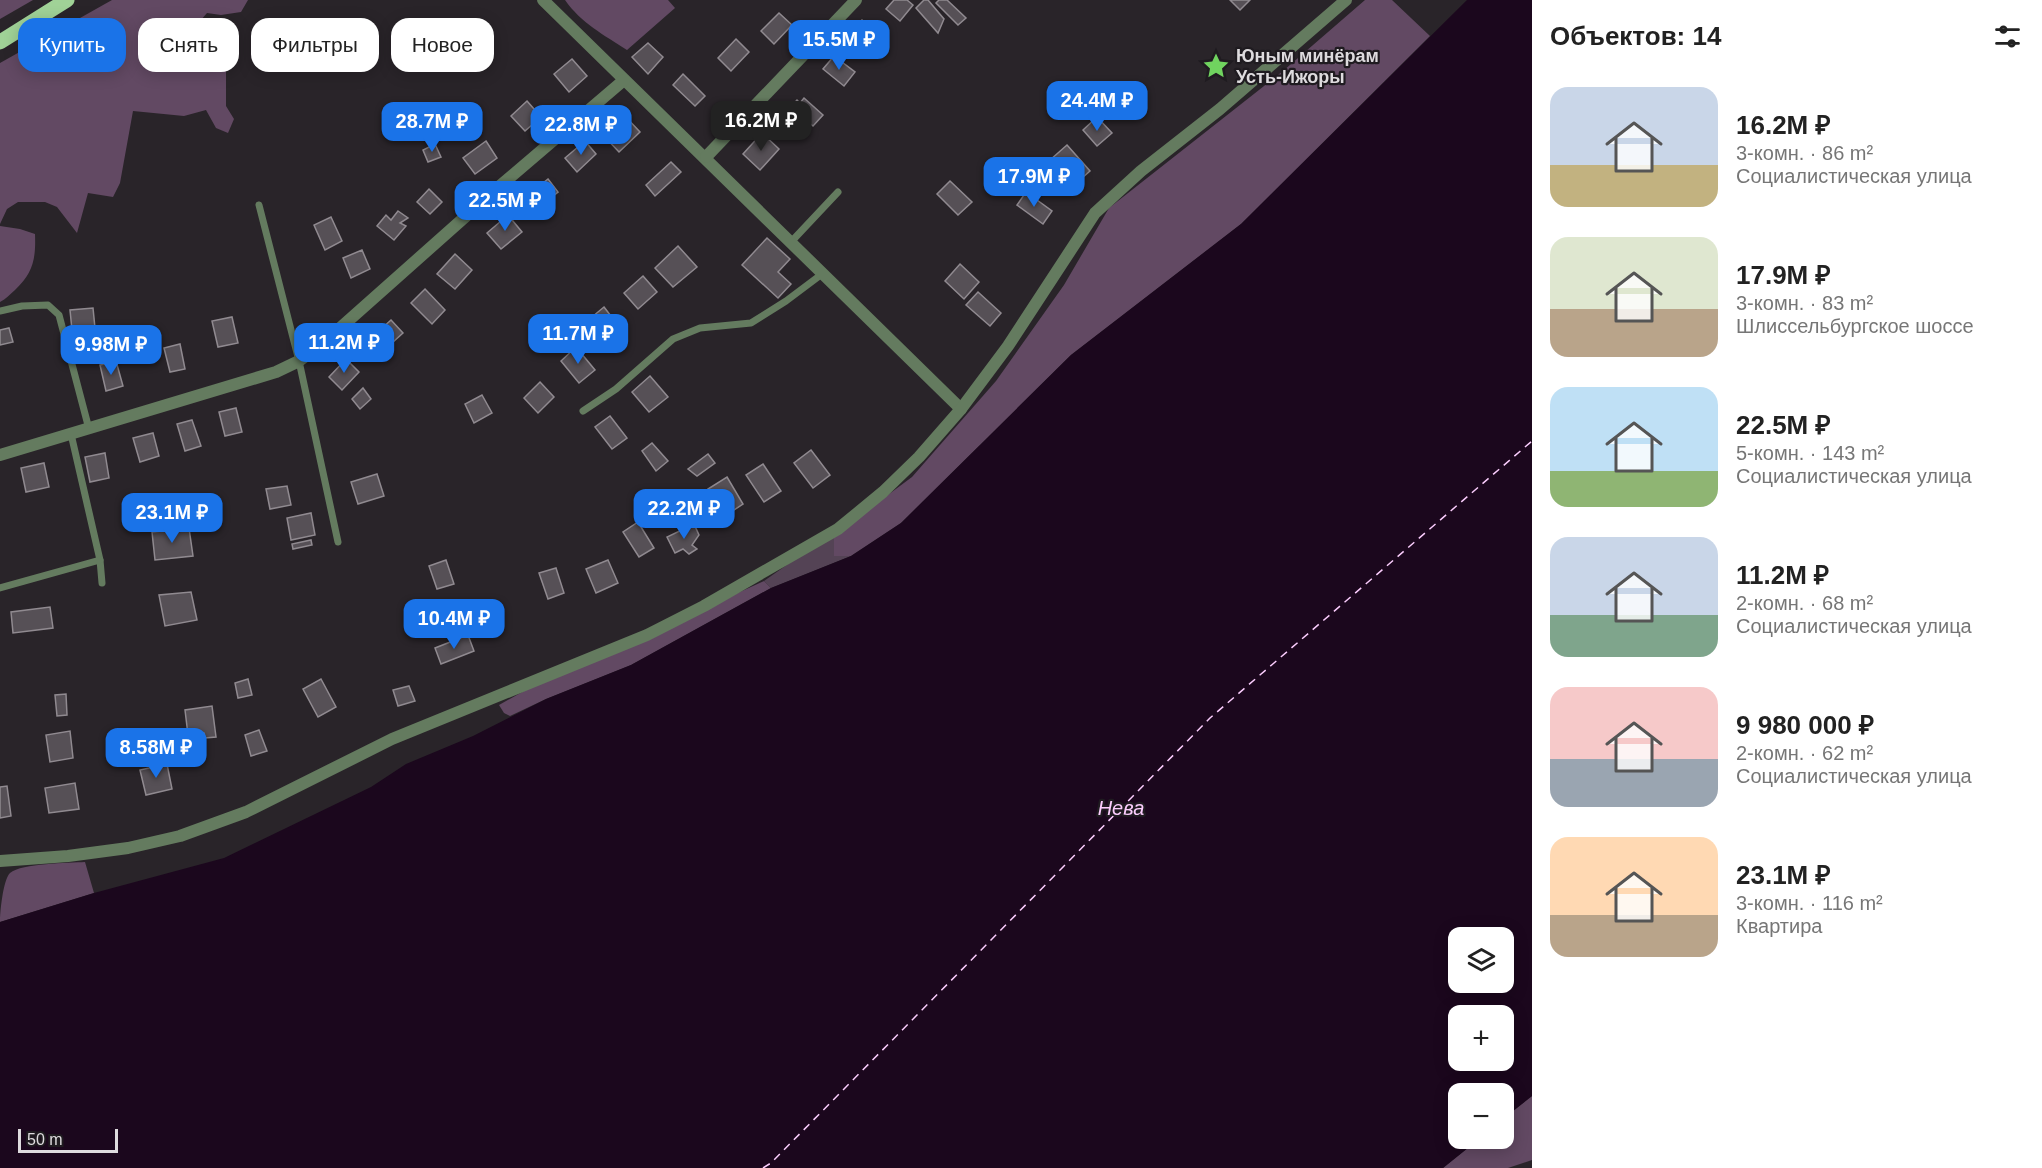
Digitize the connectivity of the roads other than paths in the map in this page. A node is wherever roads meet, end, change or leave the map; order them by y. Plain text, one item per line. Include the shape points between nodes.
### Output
1 (66, 0) edge
2 (543, 0) edge
3 (856, 0) edge
4 (1346, 0) edge
5 (0, 42) edge
6 (624, 80) junction
7 (706, 157) junction
8 (838, 192) dead end
9 (260, 206) dead end
10 (791, 242) junction
11 (822, 274) junction
12 (0, 311) edge
13 (299, 361) junction
14 (961, 408) junction
15 (583, 411) dead end
16 (89, 429) junction
17 (71, 434) junction
18 (0, 455) edge
19 (338, 542) dead end
20 (100, 560) junction
21 (102, 583) dead end
22 (0, 588) edge
23 (0, 861) edge

1 - 5 main road
2 - 6 street
3 - 7 street
4 - 14 street via 1095,213 1008,346
6 - 7 street
6 - 13 street
7 - 10 street
8 - 10 lane
9 - 13 lane
10 - 11 street
11 - 14 street
11 - 15 lane via 751,323 700,328 673,339 616,389
12 - 16 lane via 48,305 59,315
13 - 16 street via 276,372
13 - 19 lane
14 - 23 street via 919,458 838,529 647,635 392,740 246,812 180,836 128,848
16 - 17 street
17 - 18 street
17 - 20 lane
20 - 21 lane
20 - 22 lane

